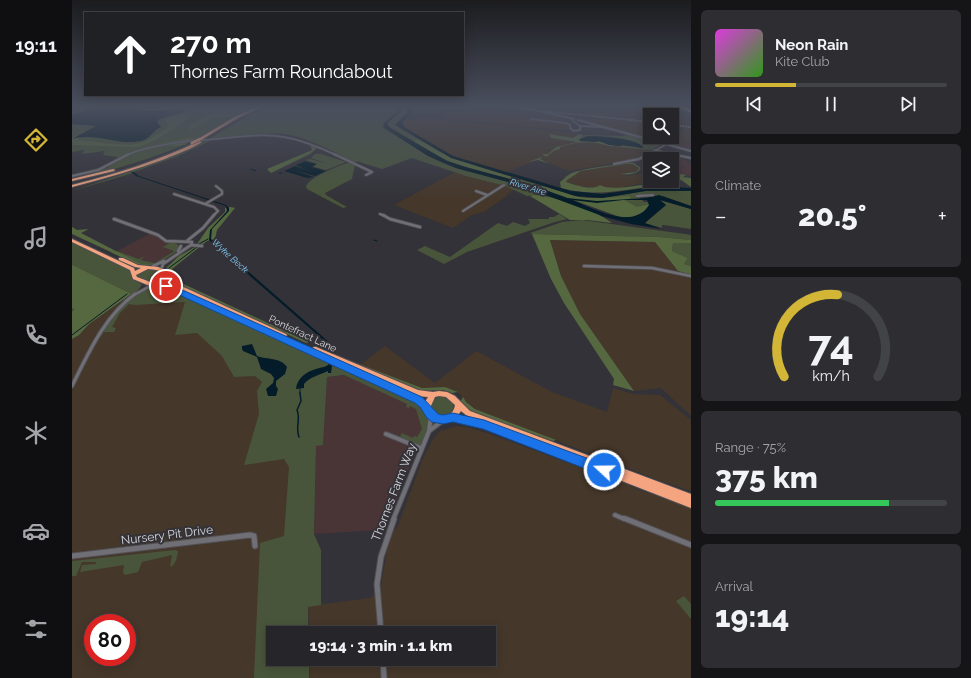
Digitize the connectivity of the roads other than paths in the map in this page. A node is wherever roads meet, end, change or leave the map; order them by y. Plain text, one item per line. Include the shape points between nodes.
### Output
1 (205, 137) edge
2 (209, 137) edge
3 (243, 137) edge
4 (278, 137) edge
5 (636, 137) edge
6 (200, 140) junction
7 (666, 145) junction
8 (655, 150) junction
9 (182, 151) junction
10 (691, 151) edge
11 (161, 156) junction
12 (691, 158) edge
13 (614, 164) dead end
14 (366, 175) dead end
15 (72, 176) edge
16 (72, 180) edge
17 (504, 185) dead end
18 (72, 186) edge
19 (216, 186) dead end
20 (476, 191) dead end
21 (174, 194) dead end
22 (487, 195) junction
23 (653, 195) dead end
24 (637, 196) dead end
25 (205, 204) junction
26 (463, 211) dead end
27 (380, 213) dead end
28 (114, 219) dead end
29 (420, 227) dead end
30 (194, 236) junction
31 (72, 237) edge
32 (72, 240) edge
33 (188, 240) junction
34 (176, 242) junction
35 (183, 242) junction
36 (191, 244) junction
37 (180, 245) junction
38 (202, 246) dead end
39 (153, 266) junction
40 (584, 266) dead end
41 (147, 267) junction
42 (161, 270) junction
43 (134, 274) junction
44 (691, 276) edge
45 (170, 278) junction
46 (146, 283) junction
47 (155, 285) junction
48 (140, 291) junction
49 (72, 386) edge
50 (433, 395) junction
51 (459, 405) junction
52 (428, 412) junction
53 (453, 417) junction
54 (443, 420) junction
55 (429, 431) junction
56 (386, 434) dead end
57 (421, 448) junction
58 (691, 498) edge
59 (691, 504) edge
60 (615, 515) dead end
61 (691, 545) edge
62 (255, 546) dead end
63 (72, 556) edge
64 (380, 626) edge
65 (383, 666) edge
66 (384, 678) edge

1 - 6 highway
2 - 6 highway
3 - 15 street via 150,148 127,154 98,170
4 - 14 street via 318,146 372,172
5 - 7 main road
6 - 9 highway
6 - 11 highway, bridge
7 - 8 street
7 - 10 main road
8 - 12 street
8 - 13 street via 639,159
9 - 18 highway
9 - 18 highway via 90,184
11 - 16 highway
11 - 18 highway
17 - 22 street
19 - 25 street via 222,192 221,196
20 - 22 street
21 - 25 street
22 - 26 street
23 - 24 street
25 - 30 street via 216,209 218,213
27 - 29 street via 390,219
28 - 34 street via 158,235 166,241
30 - 33 street
30 - 36 street
31 - 41 highway via 127,262
32 - 43 highway via 132,269
33 - 35 street
33 - 36 street
34 - 35 street
34 - 37 street
35 - 37 street
36 - 37 street
36 - 38 street
36 - 42 street via 163,264
37 - 39 street via 179,251
39 - 41 highway
39 - 42 highway, Pontefract Lane
40 - 44 street via 637,268
41 - 43 highway
42 - 45 highway, Pontefract Lane via 170,274
43 - 46 highway, Pontefract Lane via 135,278
45 - 47 highway
45 - 50 highway, Pontefract Lane via 176,285 362,371 417,393
46 - 47 highway, Pontefract Lane
46 - 48 street
47 - 48 street
47 - 52 highway, Pontefract Lane via 172,288 410,396 418,400
48 - 49 street via 109,318
50 - 51 highway via 451,395
50 - 52 highway via 428,403
51 - 53 highway
51 - 58 highway via 484,419
52 - 54 highway
52 - 55 street
53 - 54 highway
53 - 59 highway via 500,430
54 - 55 street
55 - 57 street, Thornes Farm Way
56 - 57 street
57 - 64 street, Thornes Farm Way via 392,519 381,556 377,584
60 - 61 street
62 - 63 street, Nursery Pit Drive via 254,536 250,535
65 - 66 street

